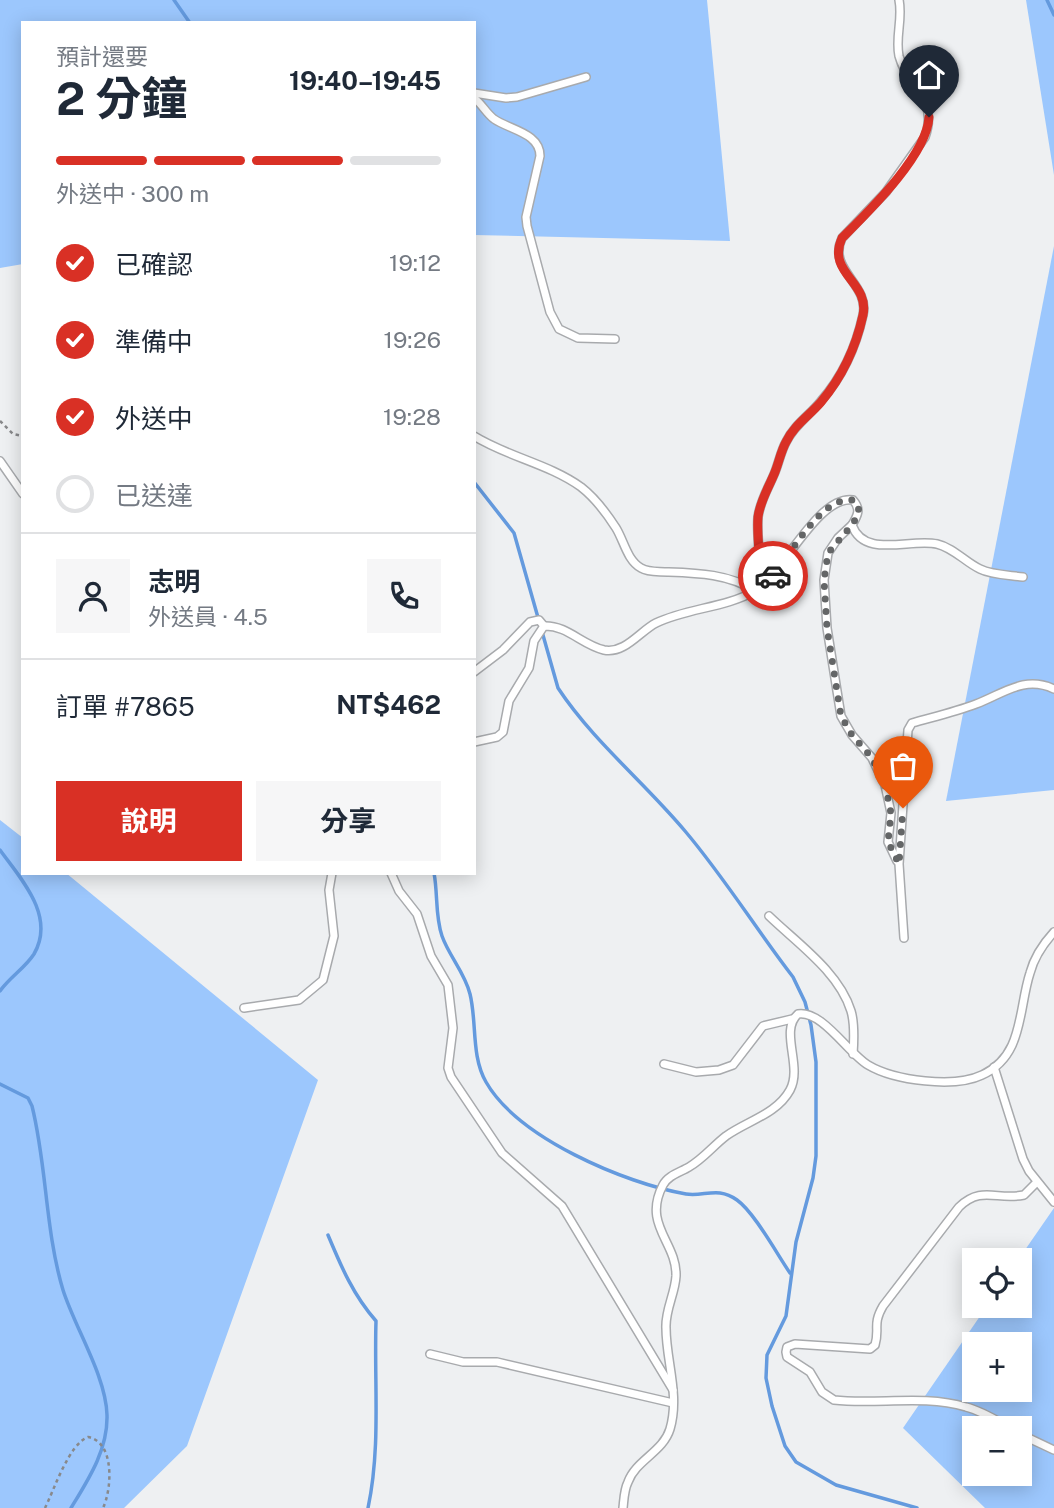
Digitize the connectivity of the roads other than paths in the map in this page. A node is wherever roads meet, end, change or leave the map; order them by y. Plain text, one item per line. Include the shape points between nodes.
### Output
1 (900, 0) edge
2 (586, 77) dead end
3 (476, 95) edge
4 (476, 97) edge
5 (615, 339) dead end
6 (476, 437) edge
7 (0, 461) edge
8 (21, 491) edge
9 (852, 525) junction
10 (1023, 577) dead end
11 (755, 591) junction
12 (544, 626) junction
13 (476, 670) edge
14 (1054, 689) edge
15 (476, 741) edge
16 (899, 864) junction
17 (332, 875) edge
18 (392, 875) edge
19 (769, 916) dead end
20 (1054, 932) edge
21 (904, 938) dead end
22 (244, 1008) dead end
23 (792, 1019) junction
24 (853, 1054) junction
25 (664, 1063) dead end
26 (994, 1067) junction
27 (1037, 1182) junction
28 (1054, 1202) edge
29 (430, 1354) dead end
30 (673, 1391) junction
31 (673, 1403) junction
32 (989, 1416) edge
33 (1032, 1440) edge
34 (1054, 1450) edge
35 (623, 1508) edge

1 - 11 lane via 899,57 926,103 928,128 893,182 838,247 840,264 862,296 864,312 842,372 790,435 760,505 760,567
2 - 3 lane via 517,97
4 - 5 lane via 493,118 540,147 526,217 553,321 578,338
6 - 11 lane via 582,488 616,528 632,561 642,568 732,579
7 - 8 lane
9 - 10 lane via 855,533 872,544 937,544 985,571
9 - 11 lane via 858,505 845,499 833,504 804,533 768,583
9 - 16 lane via 828,553 824,580 827,628 841,716 872,758 885,785 891,813 888,842
11 - 12 lane via 729,603 659,621 612,650 561,628
12 - 13 lane via 539,620 530,622
12 - 15 lane via 534,641 529,668 509,701 503,732
14 - 16 lane via 1014,685 978,703 912,723
16 - 21 lane
17 - 22 lane via 334,936 323,980 299,1000
18 - 30 lane via 417,914 431,956 448,985 453,1028 451,1077 502,1153 562,1206
19 - 24 lane via 827,971 844,995 852,1012
20 - 26 lane via 1030,971 1016,1040
23 - 24 lane via 797,1014 813,1015
23 - 25 lane via 763,1026 733,1065 719,1070 696,1072
23 - 30 lane via 795,1069 785,1097 666,1180 658,1200 657,1221 676,1272 666,1314
24 - 26 lane via 883,1072 935,1081 975,1079
26 - 27 lane via 1023,1159
27 - 28 lane
27 - 32 lane via 1016,1197 969,1198 883,1306 877,1316 875,1345 870,1349 794,1344 786,1352 834,1400 931,1402 963,1406
29 - 31 lane via 463,1362 497,1362
30 - 31 lane
31 - 35 lane via 669,1432 628,1480
33 - 34 lane

